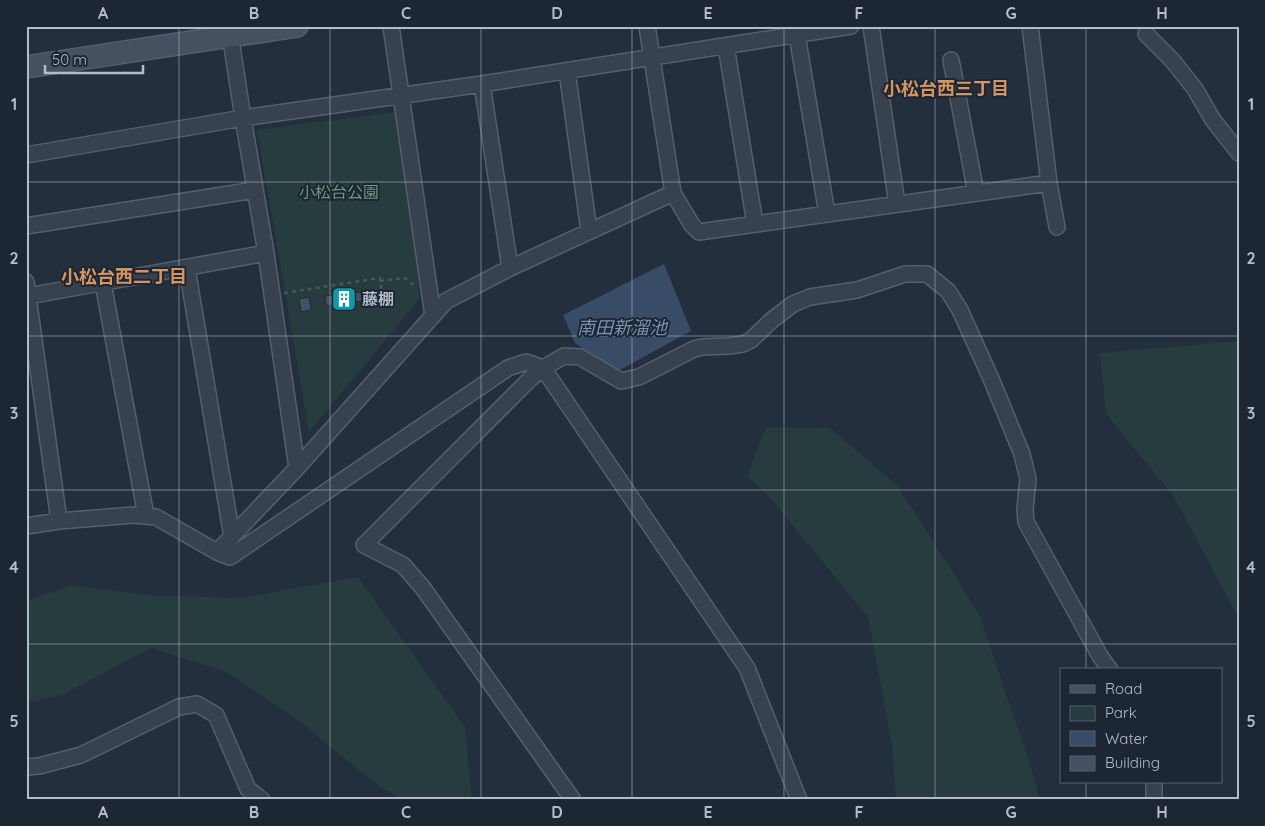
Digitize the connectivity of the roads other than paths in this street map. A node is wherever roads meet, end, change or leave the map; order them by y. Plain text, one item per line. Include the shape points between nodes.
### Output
1 (297, 26) edge
2 (391, 26) edge
3 (647, 26) edge
4 (851, 26) edge
5 (871, 26) edge
6 (1030, 26) edge
7 (230, 31) edge
8 (1146, 34) dead end
9 (798, 35) junction
10 (726, 46) junction
11 (652, 58) junction
12 (951, 60) dead end
13 (26, 67) edge
14 (567, 71) junction
15 (482, 84) junction
16 (401, 96) junction
17 (243, 118) junction
18 (1239, 153) edge
19 (26, 155) edge
20 (1049, 182) junction
21 (255, 190) junction
22 (673, 193) junction
23 (976, 193) junction
24 (897, 204) junction
25 (827, 214) junction
26 (756, 224) junction
27 (26, 226) edge
28 (1057, 227) dead end
29 (589, 231) junction
30 (266, 253) junction
31 (187, 268) junction
32 (510, 268) junction
33 (103, 283) junction
34 (27, 289) edge
35 (433, 316) junction
36 (32, 367) edge
37 (543, 368) junction
38 (297, 468) junction
39 (146, 516) junction
40 (59, 521) junction
41 (26, 526) edge
42 (232, 537) junction
43 (217, 552) junction
44 (1109, 668) edge
45 (26, 767) edge
46 (1154, 784) edge
47 (262, 800) edge
48 (573, 800) edge
49 (799, 800) edge
50 (1154, 800) edge

1 - 7 street
2 - 16 street
3 - 11 street
4 - 9 street
5 - 24 street
6 - 20 street
7 - 13 street
7 - 17 street
8 - 18 street via 1195,89 1213,120
9 - 10 street
9 - 25 street
10 - 11 street
10 - 26 street
11 - 14 street
11 - 22 street
12 - 23 street
14 - 15 street
14 - 29 street
15 - 16 street
15 - 32 street
16 - 17 street
16 - 35 street
17 - 19 street
17 - 21 street
20 - 23 street
20 - 28 street
21 - 27 street
21 - 30 street
22 - 26 street via 699,232
22 - 29 street
23 - 24 street
24 - 25 street
25 - 26 street
29 - 32 street
30 - 31 street
30 - 38 street
31 - 33 street
31 - 42 street
32 - 35 street via 446,301
33 - 34 street
33 - 39 street
34 - 36 street
35 - 38 street
36 - 40 street
37 - 43 street via 526,362 508,368 230,557
37 - 44 street via 564,356 580,356 621,380 639,377 694,349 743,344 793,304 810,297 858,290 905,274 927,274 948,291 960,310 1022,454 1028,479 1026,522
37 - 48 street via 364,545 403,565 423,588
37 - 49 street via 747,668
38 - 42 street
39 - 40 street
39 - 43 street via 156,517
40 - 41 street
42 - 43 street
45 - 47 street via 81,755 179,706 197,704 216,715 248,789
46 - 50 street

